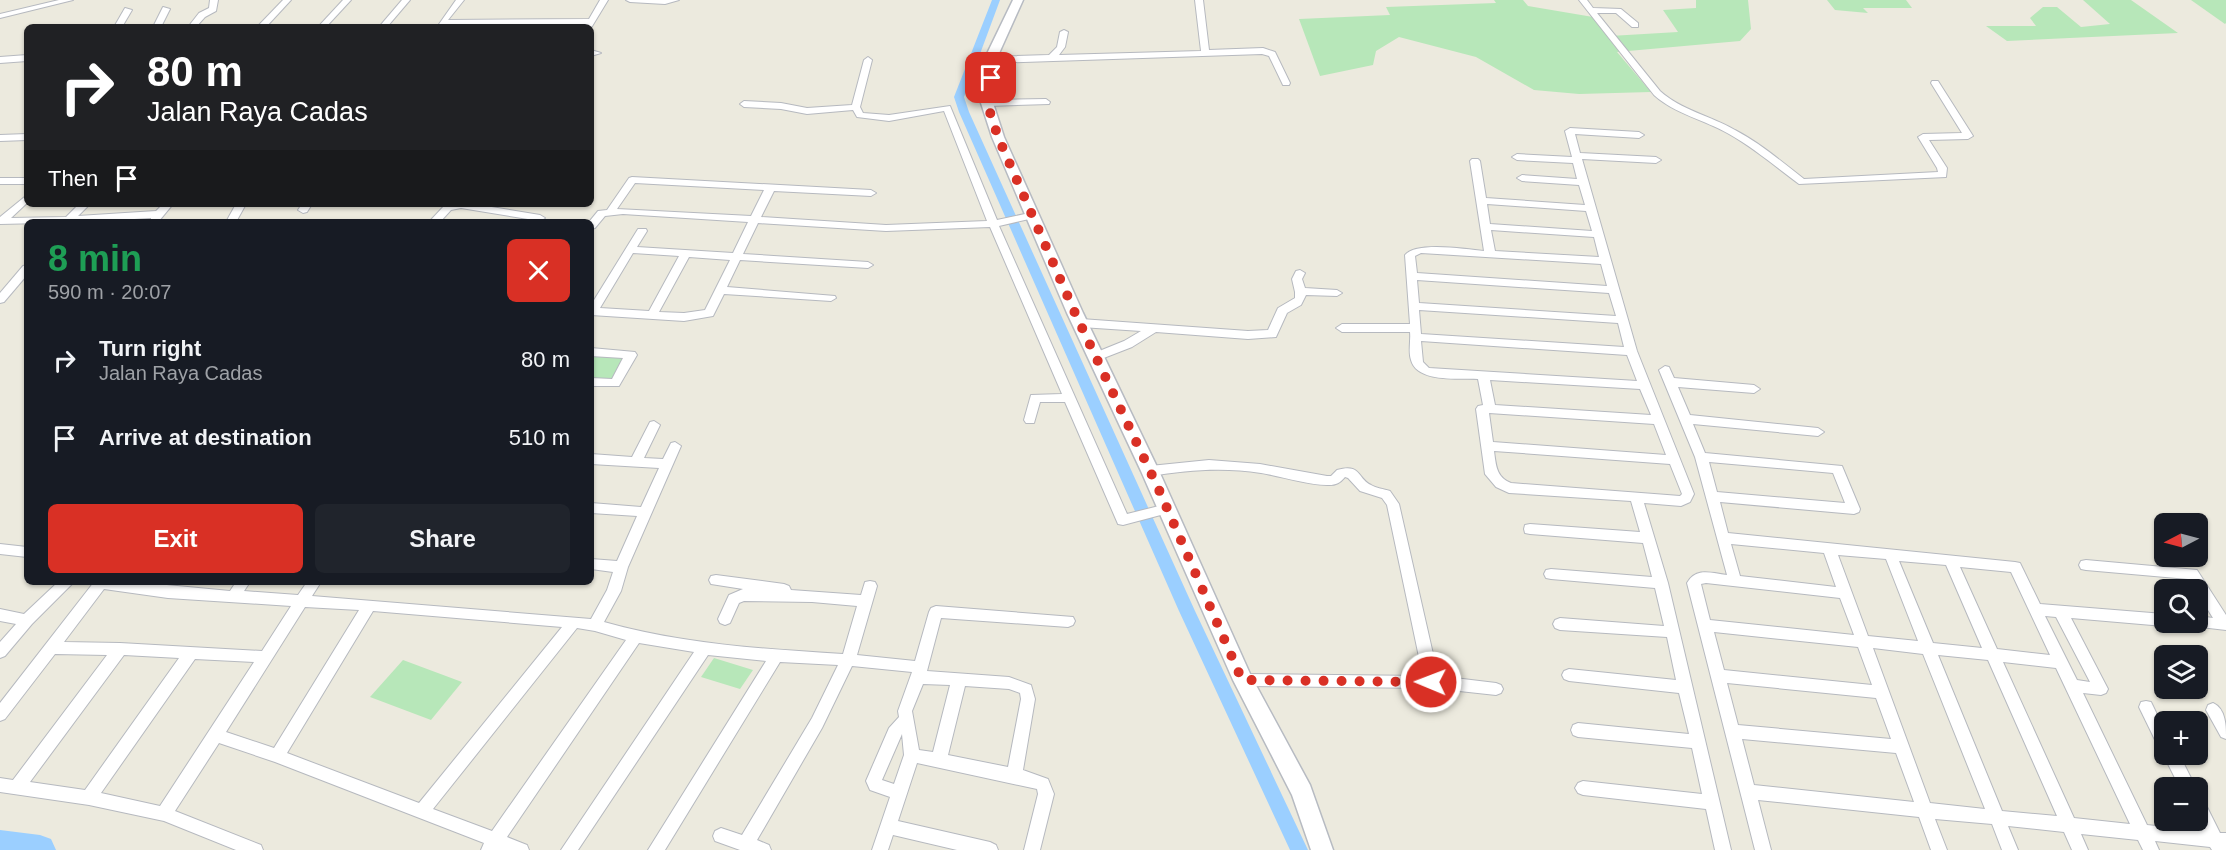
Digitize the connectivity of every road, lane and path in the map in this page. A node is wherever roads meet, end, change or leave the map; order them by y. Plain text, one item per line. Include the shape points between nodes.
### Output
1 (69, 0) edge
2 (214, 0) edge
3 (288, 0) edge
4 (347, 0) edge
5 (406, 0) edge
6 (460, 0) edge
7 (604, 0) edge
8 (630, 0) edge
9 (675, 0) edge
10 (1018, 0) edge
11 (1199, 0) edge
12 (1583, 0) edge
13 (166, 9) dead end
14 (128, 10) dead end
15 (1593, 10) junction
16 (0, 16) edge
17 (120, 24) edge
18 (158, 24) edge
19 (194, 24) edge
20 (264, 24) edge
21 (325, 24) edge
22 (386, 24) edge
23 (442, 24) edge
24 (589, 24) edge
25 (1635, 25) dead end
26 (1064, 32) dead end
27 (1204, 51) junction
28 (24, 58) edge
29 (1051, 59) junction
30 (0, 60) edge
31 (868, 60) dead end
32 (990, 60) junction
33 (1286, 83) dead end
34 (1935, 83) dead end
35 (1046, 102) dead end
36 (987, 103) junction
37 (744, 104) dead end
38 (856, 107) junction
39 (1639, 135) dead end
40 (24, 137) edge
41 (0, 138) edge
42 (1518, 157) dead end
43 (1576, 158) junction
44 (1656, 160) dead end
45 (1475, 161) dead end
46 (1522, 178) dead end
47 (24, 180) edge
48 (0, 181) edge
49 (1584, 182) junction
50 (770, 188) junction
51 (871, 194) dead end
52 (24, 201) edge
53 (1481, 201) junction
54 (82, 207) edge
55 (165, 207) edge
56 (452, 207) edge
57 (462, 207) edge
58 (548, 208) dead end
59 (1589, 208) junction
60 (495, 211) junction
61 (610, 212) junction
62 (637, 213) junction
63 (1029, 215) junction
64 (155, 218) edge
65 (70, 219) edge
66 (126, 219) edge
67 (436, 219) edge
68 (489, 219) edge
69 (533, 219) edge
70 (539, 219) edge
71 (754, 219) junction
72 (0, 221) edge
73 (24, 221) edge
74 (594, 222) edge
75 (997, 223) junction
76 (594, 226) edge
77 (1486, 227) junction
78 (642, 231) dead end
79 (1598, 234) junction
80 (630, 250) junction
81 (686, 253) junction
82 (1490, 254) junction
83 (737, 256) junction
84 (1605, 261) junction
85 (868, 265) dead end
86 (24, 272) edge
87 (1300, 273) dead end
88 (1411, 276) junction
89 (720, 290) junction
90 (1613, 290) junction
91 (1302, 291) junction
92 (1337, 293) dead end
93 (831, 298) dead end
94 (0, 300) edge
95 (1414, 306) junction
96 (594, 308) edge
97 (594, 311) edge
98 (652, 315) junction
99 (1621, 320) junction
100 (1081, 322) junction
101 (1342, 328) dead end
102 (1153, 329) junction
103 (1415, 332) junction
104 (1631, 351) junction
105 (594, 352) edge
106 (1096, 357) junction
107 (1483, 374) junction
108 (594, 382) edge
109 (1643, 385) junction
110 (1754, 389) dead end
111 (1070, 398) junction
112 (1490, 409) junction
113 (1685, 419) junction
114 (1030, 420) dead end
115 (1660, 420) junction
116 (654, 425) dead end
117 (1818, 432) dead end
118 (675, 446) dead end
119 (1488, 446) junction
120 (1701, 457) junction
121 (594, 459) edge
122 (1674, 460) junction
123 (636, 462) junction
124 (666, 464) junction
125 (1150, 471) junction
126 (1712, 496) junction
127 (1636, 498) junction
128 (594, 508) edge
129 (1163, 510) junction
130 (645, 512) junction
131 (1530, 529) dead end
132 (1647, 538) junction
133 (1724, 538) junction
134 (1829, 548) junction
135 (0, 549) edge
136 (24, 552) edge
137 (1890, 554) junction
138 (1950, 560) junction
139 (594, 564) edge
140 (2086, 566) dead end
141 (621, 567) junction
142 (1551, 574) dead end
143 (2195, 579) edge
144 (716, 580) dead end
145 (1735, 581) junction
146 (1660, 583) junction
147 (64, 585) edge
148 (97, 585) edge
149 (134, 585) edge
150 (241, 585) edge
151 (312, 585) edge
152 (870, 586) dead end
153 (171, 587) edge
154 (739, 590) junction
155 (1845, 593) junction
156 (234, 596) junction
157 (2208, 599) edge
158 (301, 602) junction
159 (865, 602) junction
160 (369, 606) junction
161 (2035, 609) junction
162 (2061, 612) junction
163 (0, 615) edge
164 (725, 619) dead end
165 (2154, 619) edge
166 (27, 620) junction
167 (1068, 621) dead end
168 (574, 622) junction
169 (2208, 623) edge
170 (1560, 624) dead end
171 (595, 625) junction
172 (1705, 625) junction
173 (1672, 632) junction
174 (636, 638) junction
175 (1862, 642) junction
176 (52, 648) junction
177 (1928, 648) junction
178 (120, 649) junction
179 (704, 649) junction
180 (0, 652) edge
181 (191, 653) junction
182 (777, 655) junction
183 (1993, 655) junction
184 (266, 657) junction
185 (848, 660) junction
186 (2061, 662) junction
187 (918, 672) junction
188 (1569, 675) dead end
189 (1718, 676) junction
190 (959, 680) junction
191 (1242, 680) junction
192 (1431, 682) junction
193 (2072, 686) junction
194 (1683, 687) junction
195 (1496, 688) dead end
196 (1880, 692) junction
197 (2146, 707) dead end
198 (2213, 710) dead end
199 (0, 714) edge
200 (905, 720) junction
201 (2154, 723) edge
202 (1578, 730) dead end
203 (1732, 731) junction
204 (2226, 732) edge
205 (216, 735) junction
206 (1696, 742) junction
207 (1901, 747) junction
208 (912, 755) junction
209 (277, 756) junction
210 (939, 760) junction
211 (1014, 776) junction
212 (0, 785) edge
213 (17, 787) junction
214 (1582, 788) dead end
215 (1748, 792) junction
216 (898, 793) junction
217 (89, 798) junction
218 (1713, 803) junction
219 (1924, 810) junction
220 (422, 811) junction
221 (164, 814) junction
222 (1997, 818) junction
223 (2208, 823) edge
224 (2069, 825) junction
225 (887, 826) junction
226 (2143, 832) junction
227 (721, 836) dead end
228 (746, 843) junction
229 (2220, 844) edge
230 (493, 845) edge
231 (255, 850) edge
232 (521, 850) edge
233 (569, 850) edge
234 (656, 850) edge
235 (764, 850) edge
236 (880, 850) edge
237 (990, 850) edge
238 (1032, 850) edge
239 (1322, 850) edge
240 (1723, 850) edge
241 (1763, 850) edge
242 (1939, 850) edge
243 (2010, 850) edge
244 (2080, 850) edge
245 (2151, 850) edge

1 - 16 street
2 - 19 street via 213,9
3 - 20 street
4 - 21 street
5 - 22 street
6 - 23 street
7 - 24 street
8 - 9 street
10 - 32 street
11 - 27 street
12 - 15 street
13 - 18 street
14 - 17 street
15 - 25 street via 1618,11
15 - 34 street via 1666,101 1731,131 1802,182 1943,175 1923,137 1968,136
26 - 29 street via 1061,47
27 - 29 street
27 - 33 street via 1269,51
28 - 30 street
29 - 32 street
31 - 38 street
32 - 36 street
35 - 36 street
36 - 63 street
37 - 38 street via 781,105 807,111
38 - 75 street via 860,115 880,118 947,108
39 - 43 street via 1570,131
40 - 41 street
42 - 43 street
43 - 44 street
43 - 49 street
45 - 53 street
46 - 49 street
47 - 48 street
49 - 59 street
50 - 51 street
50 - 61 street via 632,180
50 - 71 street
52 - 72 street
53 - 59 street
53 - 77 street
54 - 65 street
55 - 64 street
56 - 67 street
57 - 60 street
58 - 70 street
59 - 79 street
60 - 68 street
60 - 69 street
61 - 62 street
61 - 74 street via 598,216
62 - 71 street
62 - 76 street
63 - 75 street
63 - 100 street
64 - 66 street
71 - 75 street via 886,228
71 - 83 street
72 - 73 street
75 - 111 street
77 - 79 street
77 - 82 street
78 - 80 street
79 - 84 street
80 - 81 street
80 - 96 street
81 - 83 street
81 - 98 street
82 - 84 street
82 - 88 street via 1413,252
83 - 85 street
83 - 89 street
84 - 90 street
86 - 94 street
87 - 91 street via 1297,279
88 - 90 street
88 - 95 street
89 - 93 street
89 - 98 street via 709,313 684,317
90 - 99 street
91 - 92 street
91 - 102 street via 1297,304 1282,311 1272,334
95 - 99 street
95 - 103 street
97 - 98 street
99 - 104 street
100 - 102 street
100 - 106 street
101 - 103 street
102 - 106 street
103 - 104 street
103 - 107 street via 1416,364 1420,369
104 - 109 street
105 - 108 street via 631,355 615,383
106 - 125 street
107 - 109 street
107 - 112 street
109 - 115 street
110 - 113 street via 1667,376
111 - 114 street via 1035,398
111 - 129 street via 1123,520
112 - 115 street
112 - 119 street via 1482,409
113 - 117 street
113 - 120 street
115 - 122 street
116 - 123 street
118 - 124 street
119 - 122 street
119 - 127 street via 1491,474 1509,488
120 - 126 street
120 - 126 street via 1838,469 1854,509
121 - 123 street
122 - 127 street via 1688,494 1686,499
123 - 124 street
124 - 130 street
125 - 129 street
125 - 192 street via 1227,465 1327,481 1349,472 1357,476 1364,488 1386,494 1393,504
126 - 133 street
127 - 132 street
128 - 130 street
129 - 191 street
130 - 141 street
131 - 132 street
132 - 146 street
133 - 134 street
133 - 145 street
134 - 137 street
134 - 155 street
135 - 136 street
137 - 138 street
137 - 177 street
138 - 161 street via 2015,567
138 - 183 street
139 - 141 street
140 - 143 street via 2192,574
141 - 171 street via 614,591
142 - 146 street
144 - 154 street
145 - 155 street
145 - 172 street via 1698,578 1694,583
146 - 173 street
147 - 166 street
148 - 176 street
149 - 153 street
150 - 156 street
151 - 158 street
152 - 159 street
153 - 156 street
154 - 159 street
154 - 164 street
155 - 175 street
156 - 158 street
157 - 169 street via 2225,625
158 - 160 street
158 - 184 street
159 - 185 street
160 - 168 street
160 - 209 street
161 - 162 street
161 - 186 street
162 - 165 street
162 - 193 street via 2101,689
163 - 166 street
166 - 180 street
167 - 187 street via 936,612
168 - 171 street
168 - 220 street
170 - 173 street
171 - 174 street
172 - 175 street
172 - 189 street
173 - 194 street
174 - 179 street
174 - 230 street
175 - 177 street
175 - 196 street
176 - 178 street
176 - 199 street
177 - 183 street
177 - 222 street
178 - 181 street
178 - 213 street
179 - 182 street
179 - 233 street
181 - 184 street
181 - 217 street
182 - 185 street
182 - 234 street
183 - 186 street
183 - 224 street
184 - 205 street
185 - 187 street
185 - 228 street via 817,723
186 - 193 street
187 - 190 street
187 - 200 street via 904,711
188 - 194 street
189 - 196 street
189 - 203 street
190 - 210 street
190 - 211 street via 1009,683 1026,689 1028,699
191 - 192 street
191 - 239 street via 1302,792
192 - 195 street
193 - 226 street
194 - 206 street
196 - 207 street
197 - 201 street
198 - 204 street
200 - 208 street
200 - 216 street via 894,733 874,781 880,788
202 - 206 street
203 - 207 street
203 - 215 street
205 - 209 street
205 - 221 street
206 - 218 street
207 - 219 street
208 - 210 street
208 - 216 street
209 - 220 street
210 - 211 street
211 - 238 street via 1041,782 1046,790
212 - 213 street
213 - 217 street
214 - 218 street
215 - 219 street
215 - 241 street
216 - 225 street
217 - 221 street
218 - 240 street
219 - 222 street
219 - 242 street
220 - 230 street
221 - 231 street
222 - 224 street
222 - 243 street
223 - 229 street
224 - 226 street
224 - 244 street
225 - 236 street
225 - 237 street
226 - 229 street
226 - 245 street
227 - 228 street
228 - 235 street
230 - 232 street

